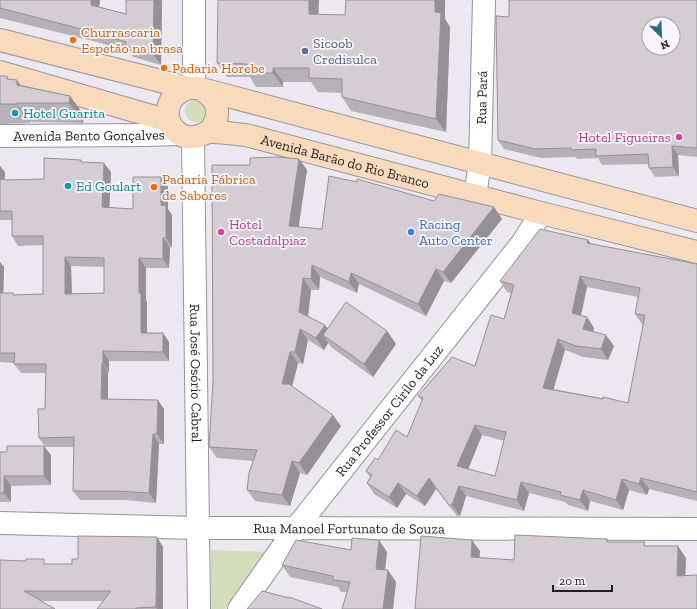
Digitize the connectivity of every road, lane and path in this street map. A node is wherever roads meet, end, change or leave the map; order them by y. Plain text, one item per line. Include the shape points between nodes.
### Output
1 (194, 0) edge
2 (484, 0) edge
3 (0, 40) edge
4 (0, 72) edge
5 (195, 88) junction
6 (188, 131) junction
7 (0, 136) edge
8 (480, 164) junction
9 (475, 195) junction
10 (541, 213) junction
11 (697, 221) edge
12 (697, 252) edge
13 (0, 523) edge
14 (198, 528) junction
15 (296, 528) junction
16 (697, 529) edge
17 (199, 609) edge
18 (239, 609) edge

1 - 5 street
2 - 8 street, Rua Pará
3 - 5 main road
4 - 6 main road, Avenida Barão do Rio Branco
5 - 6 main road via 181,90 168,107 168,115
5 - 6 main road via 212,97 217,108 216,121
5 - 8 main road
6 - 7 street, Avenida Bento Gonçalves via 144,135
6 - 9 main road, Avenida Barão do Rio Branco via 246,135
6 - 14 street, Rua José Osório Cabral
8 - 9 street, Rua Pará
8 - 11 main road
9 - 10 main road, Avenida Barão do Rio Branco
10 - 12 main road, Avenida Barão do Rio Branco
10 - 15 street, Rua Professor Cirilo da Luz via 523,242
13 - 14 street, Rua Manoel Fortunato de Souza
14 - 15 street, Rua Manoel Fortunato de Souza
14 - 17 street, Rua José Osório Cabral
15 - 16 street, Rua Manoel Fortunato de Souza
15 - 18 street, Rua Professor Cirilo da Luz

